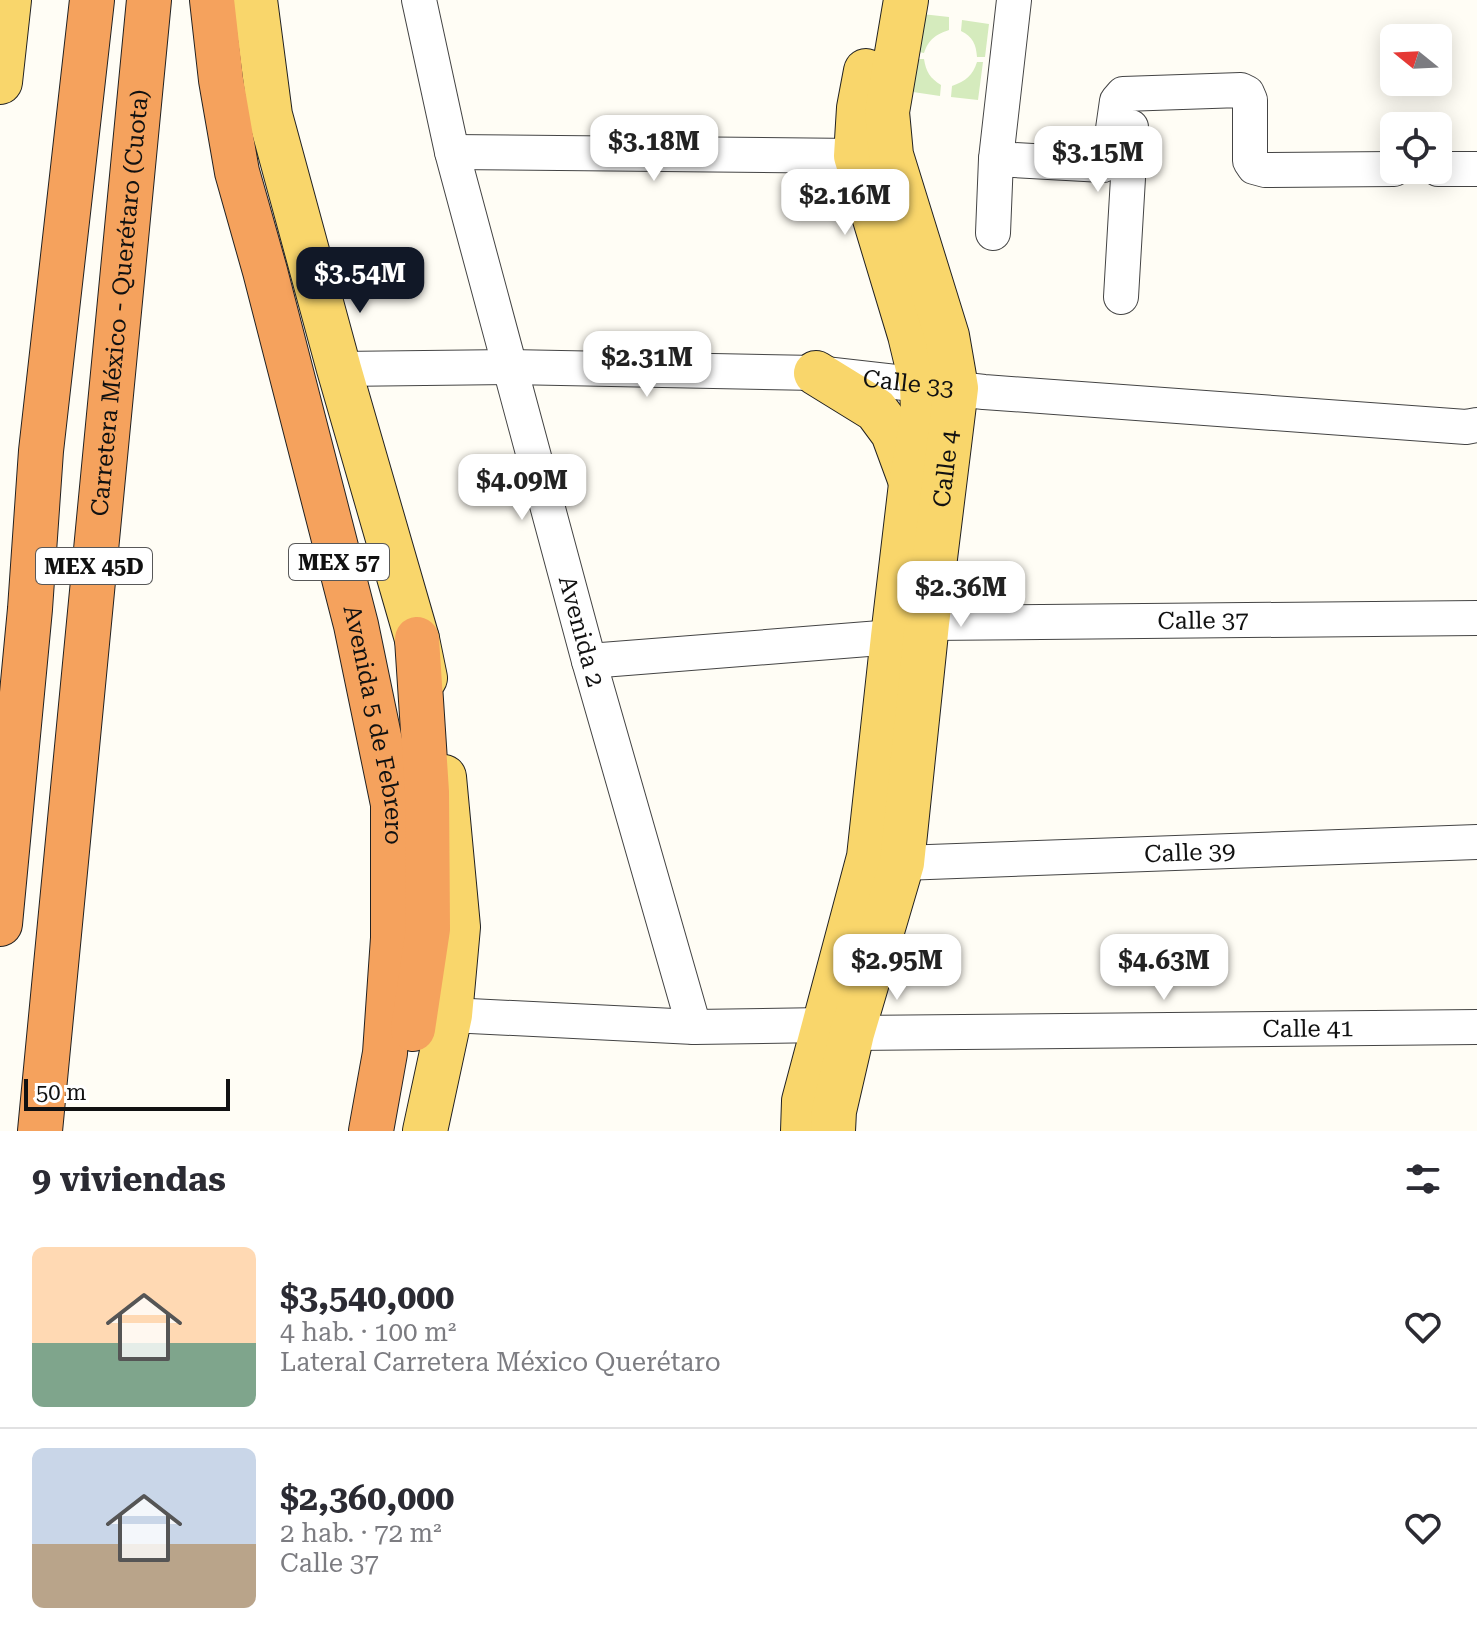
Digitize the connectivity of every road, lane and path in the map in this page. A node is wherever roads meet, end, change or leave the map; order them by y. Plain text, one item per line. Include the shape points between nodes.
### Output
1 (9, 0) edge
2 (92, 0) edge
3 (149, 0) edge
4 (212, 0) edge
5 (255, 0) edge
6 (419, 0) edge
7 (880, 0) edge
8 (906, 0) edge
9 (1014, 0) edge
10 (0, 82) edge
11 (1133, 94) junction
12 (452, 152) junction
13 (856, 156) junction
14 (996, 159) junction
15 (1380, 169) edge
16 (1452, 169) edge
17 (1477, 169) edge
18 (993, 233) dead end
19 (1121, 297) dead end
20 (510, 367) junction
21 (339, 369) junction
22 (816, 373) junction
23 (939, 386) junction
24 (1477, 425) edge
25 (41, 451) junction
26 (911, 484) junction
27 (1477, 618) edge
28 (0, 624) edge
29 (910, 630) junction
30 (417, 639) junction
31 (589, 661) junction
32 (1477, 842) edge
33 (902, 863) junction
34 (0, 924) edge
35 (450, 1015) junction
36 (694, 1027) junction
37 (1477, 1027) edge
38 (838, 1029) junction
39 (40, 1131) edge
40 (371, 1131) edge
41 (383, 1131) edge
42 (425, 1131) edge
43 (803, 1131) edge
44 (833, 1131) edge

1 - 10 main road
2 - 25 highway, MEX 45D
3 - 39 highway, Carretera México - Querétaro (Cuota) / MEX 45D
4 - 40 highway, Avenida 5 de Febrero / MEX 57 via 237,172 356,625 393,804 393,938 385,1053
5 - 21 main road via 270,115
6 - 12 street, Avenida 2
7 - 13 main road, Calle 4 via 859,108
8 - 23 main road, Calle 4 via 887,112 891,155 947,336
9 - 14 street
11 - 14 street via 1123,94 1117,101 1109,157 1103,165
11 - 15 street via 1241,90 1250,100 1254,167
11 - 19 street
12 - 13 street
12 - 20 street, Avenida 2
13 - 23 main road, Calle 4 via 910,335
14 - 18 street
16 - 17 street
20 - 21 street, Calle 33
20 - 22 street, Calle 33
20 - 31 street, Avenida 2
21 - 30 main road
22 - 23 street, Calle 33
22 - 26 main road via 876,410 893,433
23 - 24 street, Calle 33
23 - 26 main road, Calle 4 via 923,414
23 - 29 main road, Calle 4
25 - 28 highway
25 - 34 highway, MEX 45D
26 - 29 main road, Calle 4
27 - 29 street, Calle 37
29 - 31 street, Calle 37
29 - 33 main road, Calle 4
29 - 38 main road, Calle 4
30 - 35 main road via 444,773 458,927
30 - 41 highway via 427,792 428,929 410,1048
31 - 36 street, Avenida 2
32 - 33 street, Calle 39
33 - 38 main road, Calle 4
35 - 36 street, Calle 41
35 - 42 main road
36 - 38 street, Calle 41
37 - 38 street, Calle 41
38 - 43 main road, Calle 4 via 804,1101
38 - 44 main road, Calle 4

